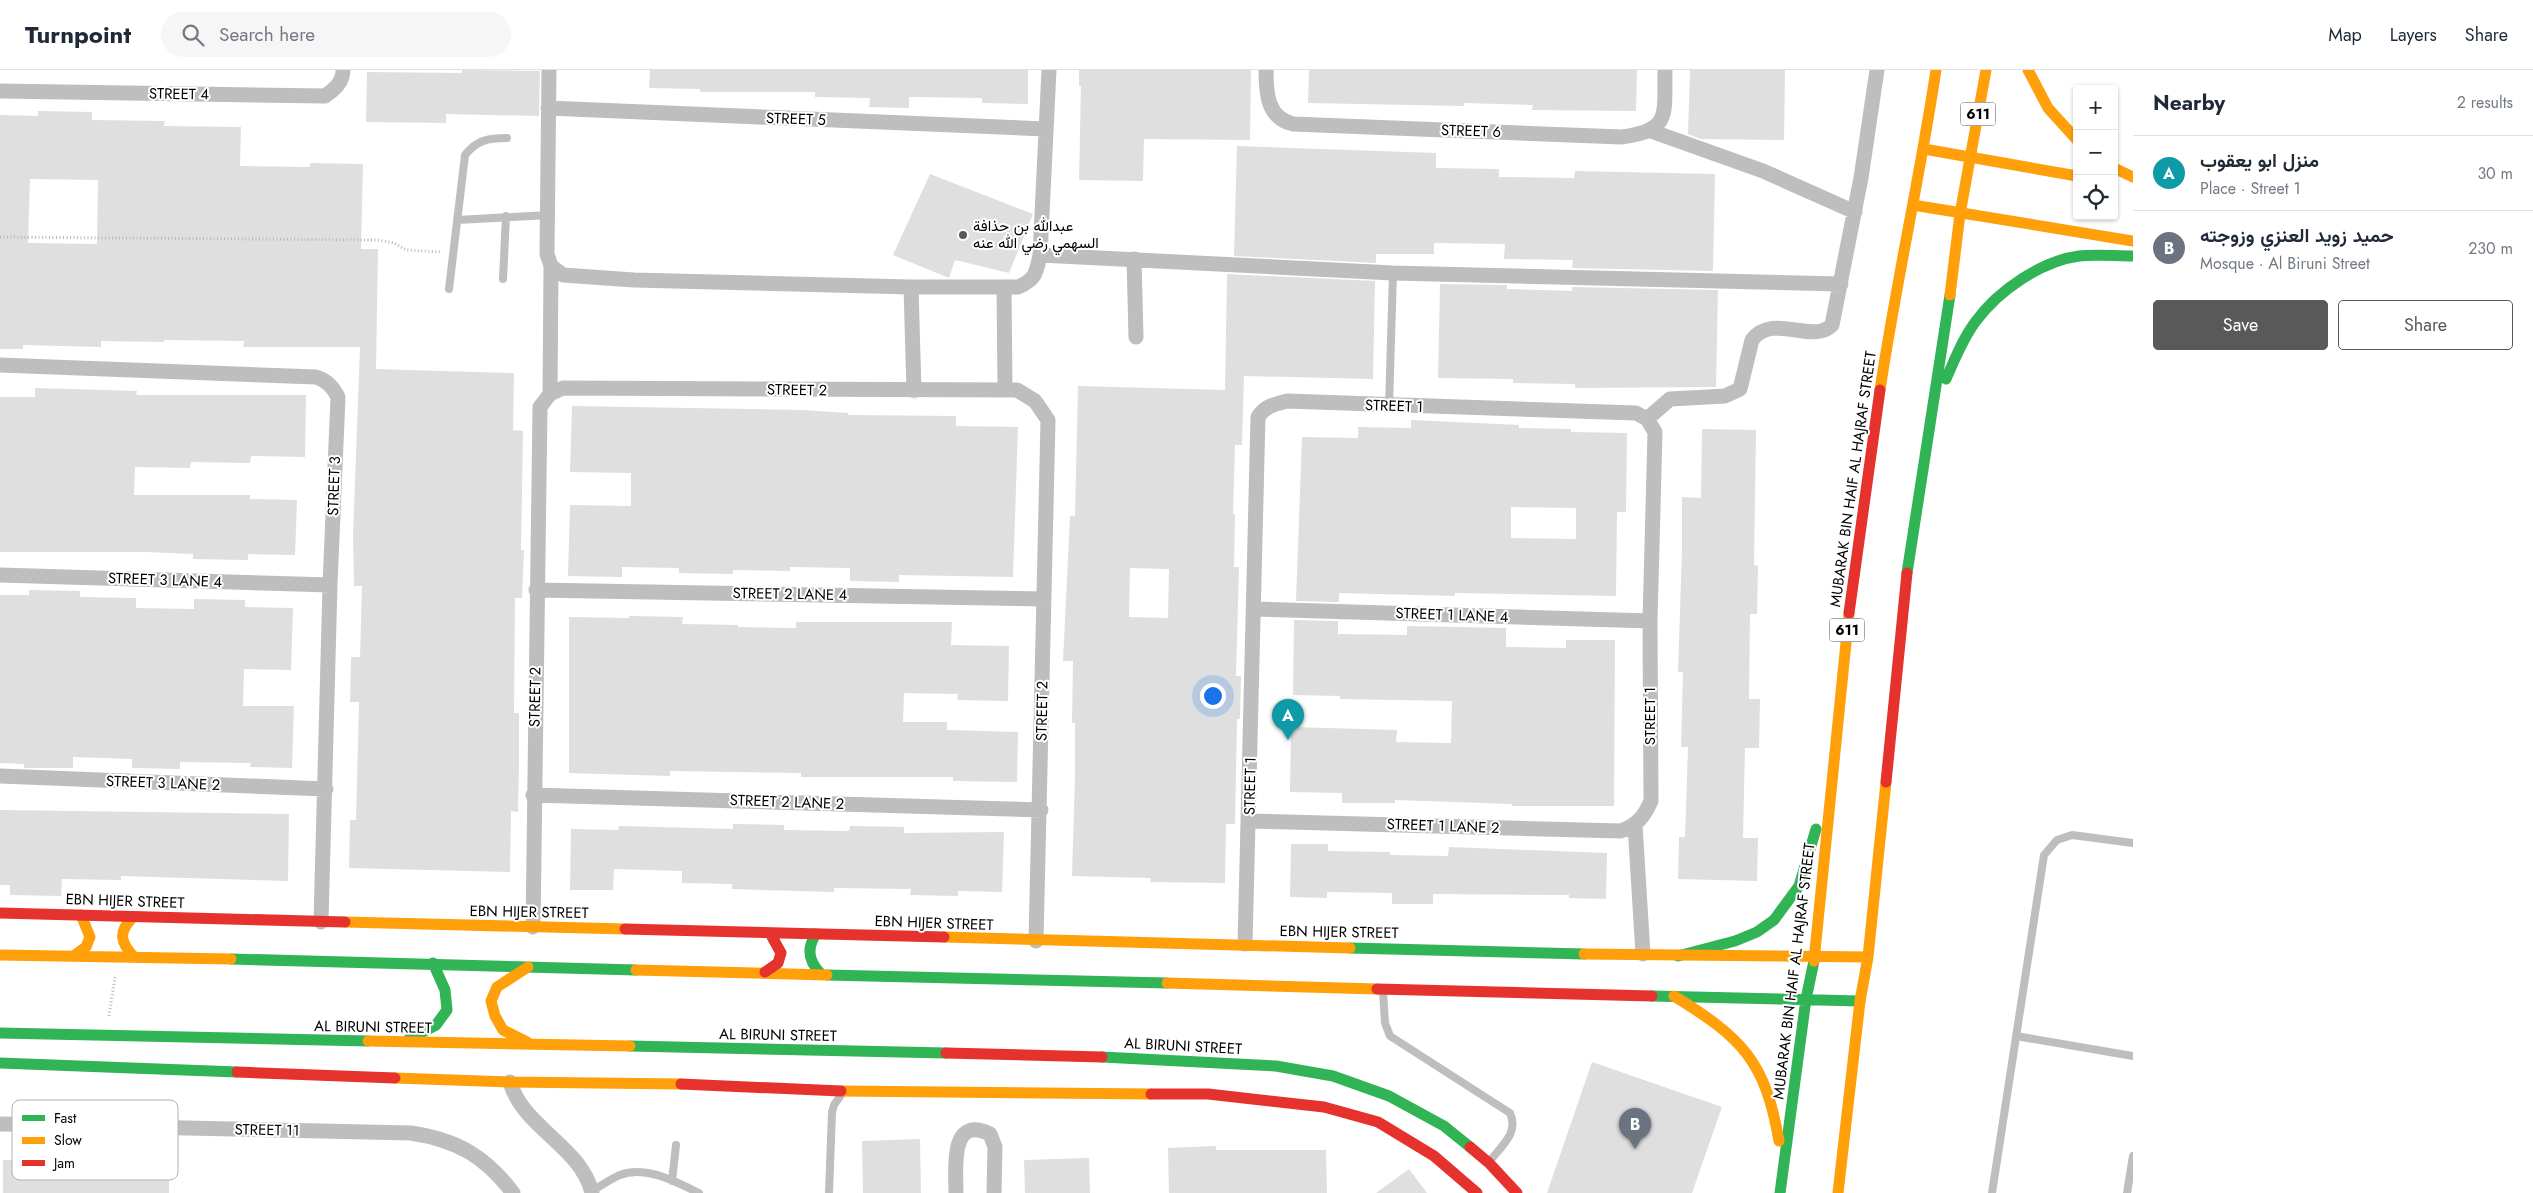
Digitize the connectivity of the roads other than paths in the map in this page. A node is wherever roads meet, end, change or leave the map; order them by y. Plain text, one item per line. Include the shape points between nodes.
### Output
1 (343, 70) edge
2 (549, 70) edge
3 (1049, 70) edge
4 (1266, 70) edge
5 (1665, 70) edge
6 (1877, 70) edge
7 (1936, 70) edge
8 (1986, 70) edge
9 (2028, 70) edge
10 (0, 91) edge
11 (548, 108) junction
12 (1045, 129) junction
13 (1651, 131) junction
14 (2073, 137) edge
15 (506, 138) dead end
16 (1924, 149) junction
17 (1970, 157) junction
18 (2118, 170) edge
19 (2073, 175) edge
20 (2133, 177) edge
21 (2118, 183) edge
22 (2133, 185) edge
23 (1913, 205) junction
24 (1855, 212) junction
25 (1960, 214) junction
26 (549, 215) junction
27 (506, 216) junction
28 (457, 220) junction
29 (2133, 241) edge
30 (1040, 255) junction
31 (2133, 256) edge
32 (1134, 259) junction
33 (551, 266) junction
34 (1394, 273) junction
35 (503, 279) dead end
36 (1841, 284) junction
37 (911, 287) junction
38 (1004, 287) junction
39 (449, 289) dead end
40 (1136, 337) dead end
41 (0, 365) edge
42 (1005, 390) junction
43 (914, 391) junction
44 (550, 394) junction
45 (1389, 406) junction
46 (1647, 419) junction
47 (1917, 498) junction
48 (0, 575) edge
49 (330, 585) junction
50 (536, 590) junction
51 (1044, 599) junction
52 (1254, 609) junction
53 (1650, 621) junction
54 (1835, 754) junction
55 (0, 776) edge
56 (326, 789) junction
57 (533, 795) junction
58 (1041, 810) junction
59 (1249, 821) junction
60 (1635, 825) junction
61 (2133, 843) edge
62 (0, 913) edge
63 (81, 915) junction
64 (133, 916) junction
65 (321, 922) junction
66 (533, 927) junction
67 (770, 933) junction
68 (816, 934) junction
69 (1036, 941) junction
70 (1246, 944) junction
71 (1643, 954) junction
72 (0, 955) edge
73 (75, 955) junction
74 (1678, 956) junction
75 (134, 957) junction
76 (1868, 957) junction
77 (1814, 958) junction
78 (433, 963) junction
79 (528, 967) junction
80 (765, 972) junction
81 (821, 974) junction
82 (1383, 988) junction
83 (1674, 996) junction
84 (1806, 999) junction
85 (1860, 1001) junction
86 (0, 1033) edge
87 (2016, 1036) junction
88 (400, 1042) junction
89 (530, 1044) junction
90 (119, 1046) junction
91 (93, 1051) junction
92 (1048, 1056) junction
93 (2133, 1056) edge
94 (1084, 1057) junction
95 (0, 1063) edge
96 (123, 1066) junction
97 (510, 1082) junction
98 (848, 1091) junction
99 (1047, 1091) junction
100 (1083, 1092) junction
101 (178, 1128) edge
102 (676, 1145) dead end
103 (2133, 1156) edge
104 (1488, 1163) junction
105 (1783, 1170) junction
106 (672, 1181) junction
107 (592, 1192) edge
108 (513, 1193) edge
109 (699, 1193) edge
110 (829, 1193) edge
111 (956, 1193) edge
112 (994, 1193) edge
113 (1477, 1193) edge
114 (1518, 1193) edge
115 (1780, 1193) edge
116 (1838, 1193) edge
117 (1992, 1193) edge
118 (2127, 1193) edge

1 - 10 street, STREET 4 via 343,78 325,96
2 - 11 street
3 - 12 street
4 - 13 street, STREET 6 via 1272,111 1283,122 1293,124 1621,137
5 - 13 street via 1663,115
6 - 24 street
7 - 16 main road, MUBARAK BIN HAIF AL HAJRAF STREET / 611
8 - 17 main road, 611
9 - 14 main road via 2058,124
11 - 12 street, STREET 5
11 - 26 street
12 - 30 street
13 - 24 street via 1763,171
15 - 28 lane via 487,138 473,145 465,155
16 - 17 main road
16 - 23 main road, MUBARAK BIN HAIF AL HAJRAF STREET / 611
17 - 19 main road
17 - 25 main road, 611
18 - 20 main road
21 - 22 main road
23 - 25 main road
23 - 54 main road, MUBARAK BIN HAIF AL HAJRAF STREET / 611 via 1891,317 1852,580
24 - 36 street
25 - 29 main road
25 - 47 main road, 611 via 1947,324
26 - 27 lane
26 - 33 street via 547,254
27 - 28 lane
27 - 35 lane
28 - 39 lane
30 - 32 street
30 - 38 street via 1030,282 1018,287
31 - 47 main road via 2078,256 2050,265 2016,284 1983,312 1964,341 1942,386
32 - 34 street
32 - 40 street
33 - 37 street via 563,275 634,280
33 - 44 street
34 - 36 street
34 - 45 lane
36 - 46 street via 1828,330 1766,328 1752,340 1740,389 1725,396 1670,399
37 - 38 street
37 - 43 street
38 - 42 street
41 - 49 street, STREET 3 via 316,377 329,383 338,397
42 - 43 street, STREET 2
42 - 51 street, STREET 2 via 1017,390 1035,401 1048,420
43 - 44 street, STREET 2 via 563,388
44 - 50 street, STREET 2 via 540,407
45 - 46 street, STREET 1 via 1636,413
45 - 52 street, STREET 1 via 1287,401 1268,406 1258,417
46 - 53 street, STREET 1 via 1655,432
47 - 76 main road, 611
48 - 49 street, STREET 3 LANE 4
49 - 56 street, STREET 3
50 - 51 street, STREET 2 LANE 4
50 - 57 street, STREET 2
51 - 58 street, STREET 2
52 - 53 street, STREET 1 LANE 4
52 - 59 street, STREET 1
53 - 60 street, STREET 1 via 1651,802
54 - 74 main road via 1799,886 1774,920 1757,932 1735,941
54 - 77 main road, MUBARAK BIN HAIF AL HAJRAF STREET / 611
55 - 56 street, STREET 3 LANE 2
56 - 65 street, STREET 3
57 - 58 street, STREET 2 LANE 2
57 - 66 street, STREET 2
58 - 69 street, STREET 2
59 - 60 street, STREET 1 LANE 2 via 1621,831
59 - 70 street, STREET 1
60 - 71 street
61 - 87 lane via 2072,835 2057,840 2044,855
62 - 63 main road, EBN HIJER STREET
63 - 64 main road, EBN HIJER STREET
63 - 73 main road via 90,937 86,946
64 - 65 main road, EBN HIJER STREET
64 - 75 main road via 120,935 124,946
65 - 66 main road, EBN HIJER STREET
66 - 67 main road, EBN HIJER STREET
67 - 68 main road, EBN HIJER STREET
67 - 80 main road via 780,953 778,963
68 - 69 main road, EBN HIJER STREET
68 - 81 main road via 808,953 813,967
69 - 70 main road, EBN HIJER STREET
70 - 71 main road, EBN HIJER STREET
71 - 74 main road, EBN HIJER STREET
72 - 73 main road
73 - 75 main road
74 - 77 main road, EBN HIJER STREET
75 - 78 main road
76 - 77 main road, EBN HIJER STREET
76 - 85 main road, 611
77 - 84 main road, MUBARAK BIN HAIF AL HAJRAF STREET / 611
78 - 79 main road
78 - 88 main road via 449,1000 446,1015 438,1026
79 - 80 main road
79 - 89 main road via 497,987 491,1002 503,1030
80 - 81 main road
81 - 82 main road
82 - 83 main road
82 - 104 lane via 1384,1015 1390,1036 1510,1112 1514,1122 1512,1132
83 - 84 main road
83 - 105 main road via 1714,1020 1742,1043 1764,1075 1776,1114
84 - 85 main road
84 - 105 main road, MUBARAK BIN HAIF AL HAJRAF STREET / 611
85 - 116 main road, 611
86 - 91 main road, AL BIRUNI STREET
87 - 93 lane
87 - 117 lane
88 - 89 main road, AL BIRUNI STREET
88 - 90 main road, AL BIRUNI STREET
89 - 92 main road, AL BIRUNI STREET
90 - 91 main road, AL BIRUNI STREET via 106,1036
90 - 96 main road
91 - 95 main road, AL BIRUNI STREET
91 - 96 main road, AL BIRUNI STREET
92 - 94 main road, AL BIRUNI STREET
92 - 99 main road via 1055,1074
94 - 100 main road via 1076,1074
94 - 104 main road, AL BIRUNI STREET via 1276,1066 1333,1076 1389,1096 1436,1122
96 - 97 main road, AL BIRUNI STREET
97 - 98 main road, AL BIRUNI STREET via 709,1084
97 - 107 street via 520,1104 583,1169
98 - 99 main road, AL BIRUNI STREET
98 - 110 lane via 837,1099 832,1112
99 - 100 main road, AL BIRUNI STREET
100 - 113 main road, AL BIRUNI STREET via 1208,1094 1324,1107 1378,1122 1434,1156
101 - 108 street, STREET 11 via 411,1133 438,1137 461,1146 482,1160 501,1176
102 - 106 lane
103 - 118 lane
104 - 114 main road, AL BIRUNI STREET
105 - 115 main road, MUBARAK BIN HAIF AL HAJRAF STREET / 611
106 - 107 lane via 650,1174 632,1173 620,1175
106 - 109 lane
111 - 112 street via 956,1146 964,1135 978,1130 990,1134 995,1147

